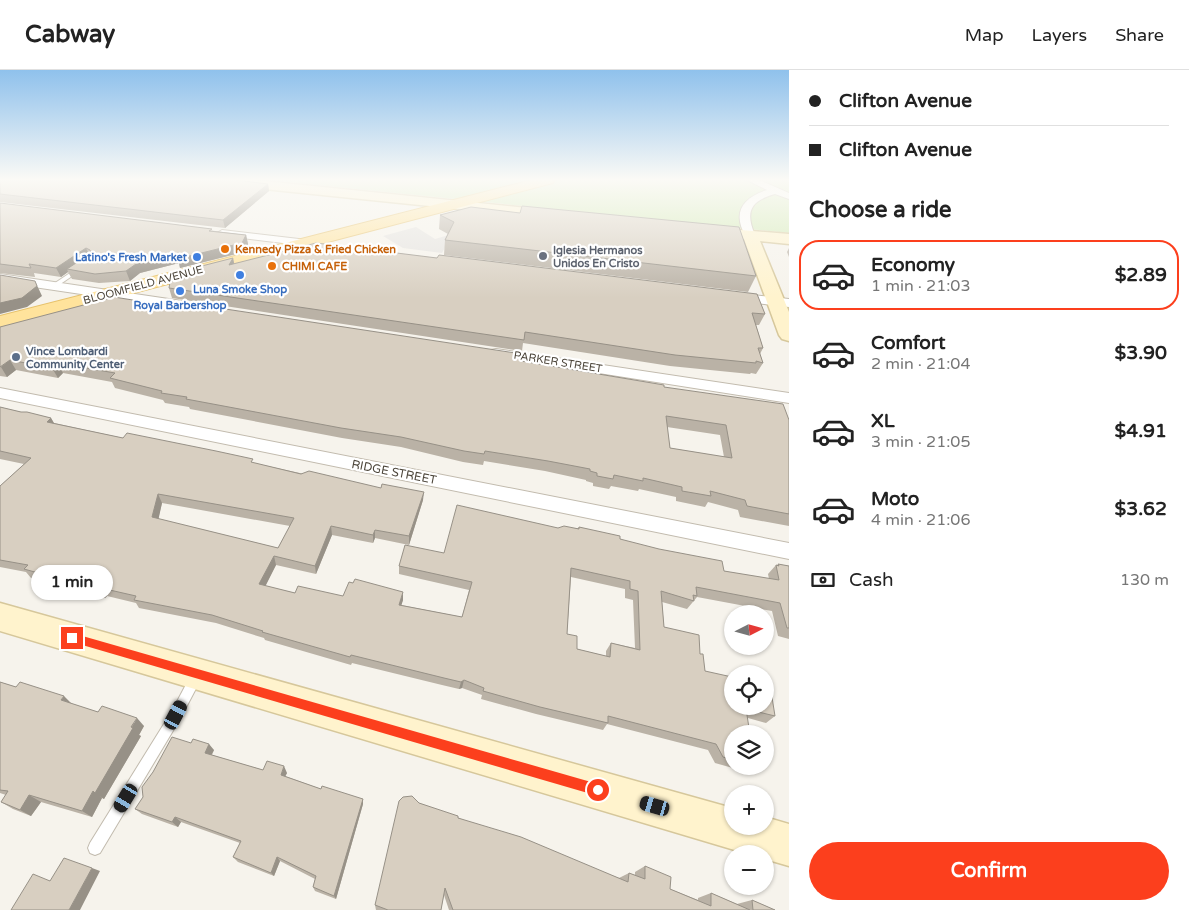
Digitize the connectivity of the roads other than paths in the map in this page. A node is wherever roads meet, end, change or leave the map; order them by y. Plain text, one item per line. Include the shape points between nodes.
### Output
1 (398, 219) edge
2 (744, 219) edge
3 (696, 230) edge
4 (207, 231) edge
5 (750, 235) junction
6 (789, 239) edge
7 (305, 243) junction
8 (335, 247) edge
9 (82, 267) edge
10 (0, 278) edge
11 (54, 286) junction
12 (108, 294) junction
13 (719, 294) edge
14 (782, 302) edge
15 (203, 308) edge
16 (0, 322) edge
17 (789, 335) edge
18 (486, 351) edge
19 (0, 393) edge
20 (789, 398) edge
21 (789, 551) edge
22 (0, 617) edge
23 (197, 674) junction
24 (789, 845) edge
25 (95, 848) dead end

1 - 7 main road, BLOOMFIELD AVENUE
2 - 5 street
3 - 5 street
4 - 7 street
5 - 6 street
5 - 14 street
7 - 8 street
7 - 12 main road, BLOOMFIELD AVENUE
9 - 11 lane
10 - 11 street
11 - 12 street
12 - 15 street
12 - 16 main road, BLOOMFIELD AVENUE
13 - 14 street
14 - 17 street
18 - 20 street, PARKER STREET
19 - 21 street, RIDGE STREET
22 - 23 street
23 - 24 street
23 - 25 lane via 176,715

